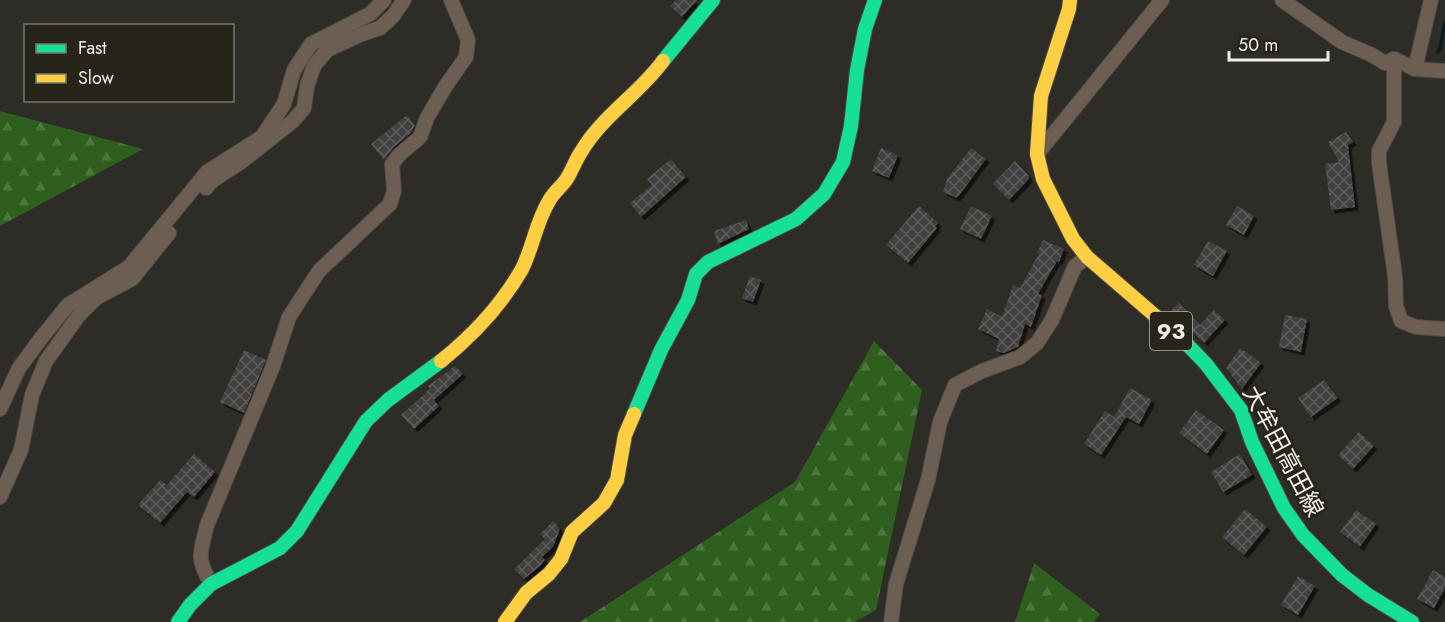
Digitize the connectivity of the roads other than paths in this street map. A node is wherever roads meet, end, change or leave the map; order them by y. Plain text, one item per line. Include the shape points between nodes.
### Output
1 (384, 0) edge
2 (404, 0) edge
3 (451, 0) edge
4 (713, 0) edge
5 (875, 0) edge
6 (1070, 0) edge
7 (1162, 0) edge
8 (1282, 0) edge
9 (1431, 0) edge
10 (1394, 59) junction
11 (1415, 69) junction
12 (1445, 71) edge
13 (1037, 154) junction
14 (1087, 257) junction
15 (96, 293) junction
16 (1445, 330) edge
17 (0, 409) edge
18 (0, 497) edge
19 (211, 584) junction
20 (178, 622) edge
21 (505, 622) edge
22 (891, 622) edge
23 (1412, 622) edge

1 - 15 street via 370,14 311,44 294,70 284,104 262,136 207,172 129,267
2 - 15 street via 380,28 327,50 314,66 304,108 293,121 213,180 132,279
3 - 19 street via 468,40 466,57 427,118 420,137 392,165 394,191 390,204 319,271 289,317 273,366 207,525 201,565
4 - 19 street via 652,76 599,126 581,151 567,179 549,200 522,268 494,309 460,345 366,421 297,531 280,548
5 - 21 street via 864,29 843,162 824,194 796,219 708,262 696,274 688,300 661,350 626,435 617,480 604,503 572,531 561,559 526,593
6 - 13 street, 大牟田高田線 / 93 via 1041,96
7 - 13 street
8 - 10 street via 1342,42 1385,63
9 - 11 street
10 - 11 street
10 - 16 street via 1394,122 1379,151 1379,163 1396,306 1401,321
11 - 12 street
13 - 14 street, 大牟田高田線 / 93 via 1054,204
14 - 22 street via 1075,266 1052,320 1037,343 1020,357 955,385 940,422 928,480 896,584
14 - 23 street, 大牟田高田線 / 93 via 1183,340 1241,410 1284,508 1303,536 1342,575
15 - 17 street via 68,305 20,368
15 - 18 street via 46,362 32,395 21,450
19 - 20 street

